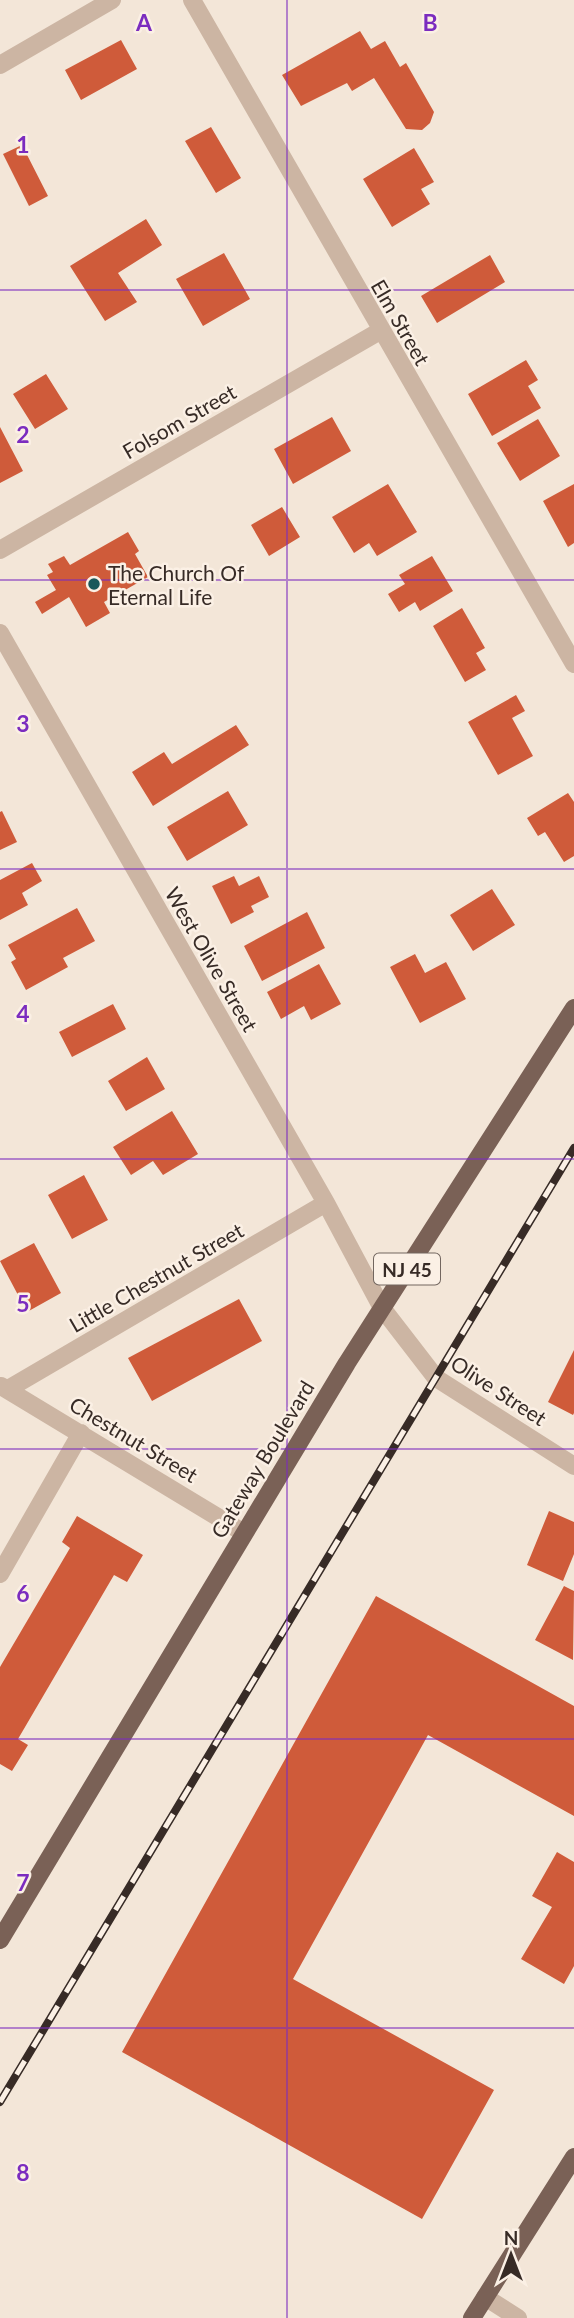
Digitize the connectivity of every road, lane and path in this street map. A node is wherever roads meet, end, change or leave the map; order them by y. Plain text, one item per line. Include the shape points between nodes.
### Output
1 (112, 0) edge
2 (191, 0) edge
3 (0, 65) edge
4 (380, 331) junction
5 (0, 550) edge
6 (0, 633) edge
7 (574, 664) edge
8 (574, 1008) edge
9 (326, 1203) junction
10 (382, 1308) junction
11 (4, 1387) edge
12 (81, 1433) junction
13 (574, 1466) edge
14 (244, 1533) junction
15 (0, 1574) edge
16 (0, 1940) edge
17 (574, 2157) edge
18 (485, 2297) junction
19 (472, 2318) edge
20 (518, 2318) edge

1 - 3 street
2 - 4 street, Elm Street
4 - 5 street, Folsom Street
4 - 7 street, Elm Street
6 - 9 street, West Olive Street
8 - 10 main road, Gateway Boulevard / NJ 45
9 - 10 street, West Olive Street
9 - 11 street, Little Chestnut Street
10 - 13 street, Olive Street via 436,1378
10 - 14 main road, Gateway Boulevard / NJ 45
11 - 12 street, Chestnut Street
12 - 14 street, Chestnut Street
12 - 15 street
14 - 16 main road, Gateway Boulevard / NJ 45
17 - 18 main road
18 - 19 main road
18 - 20 street

